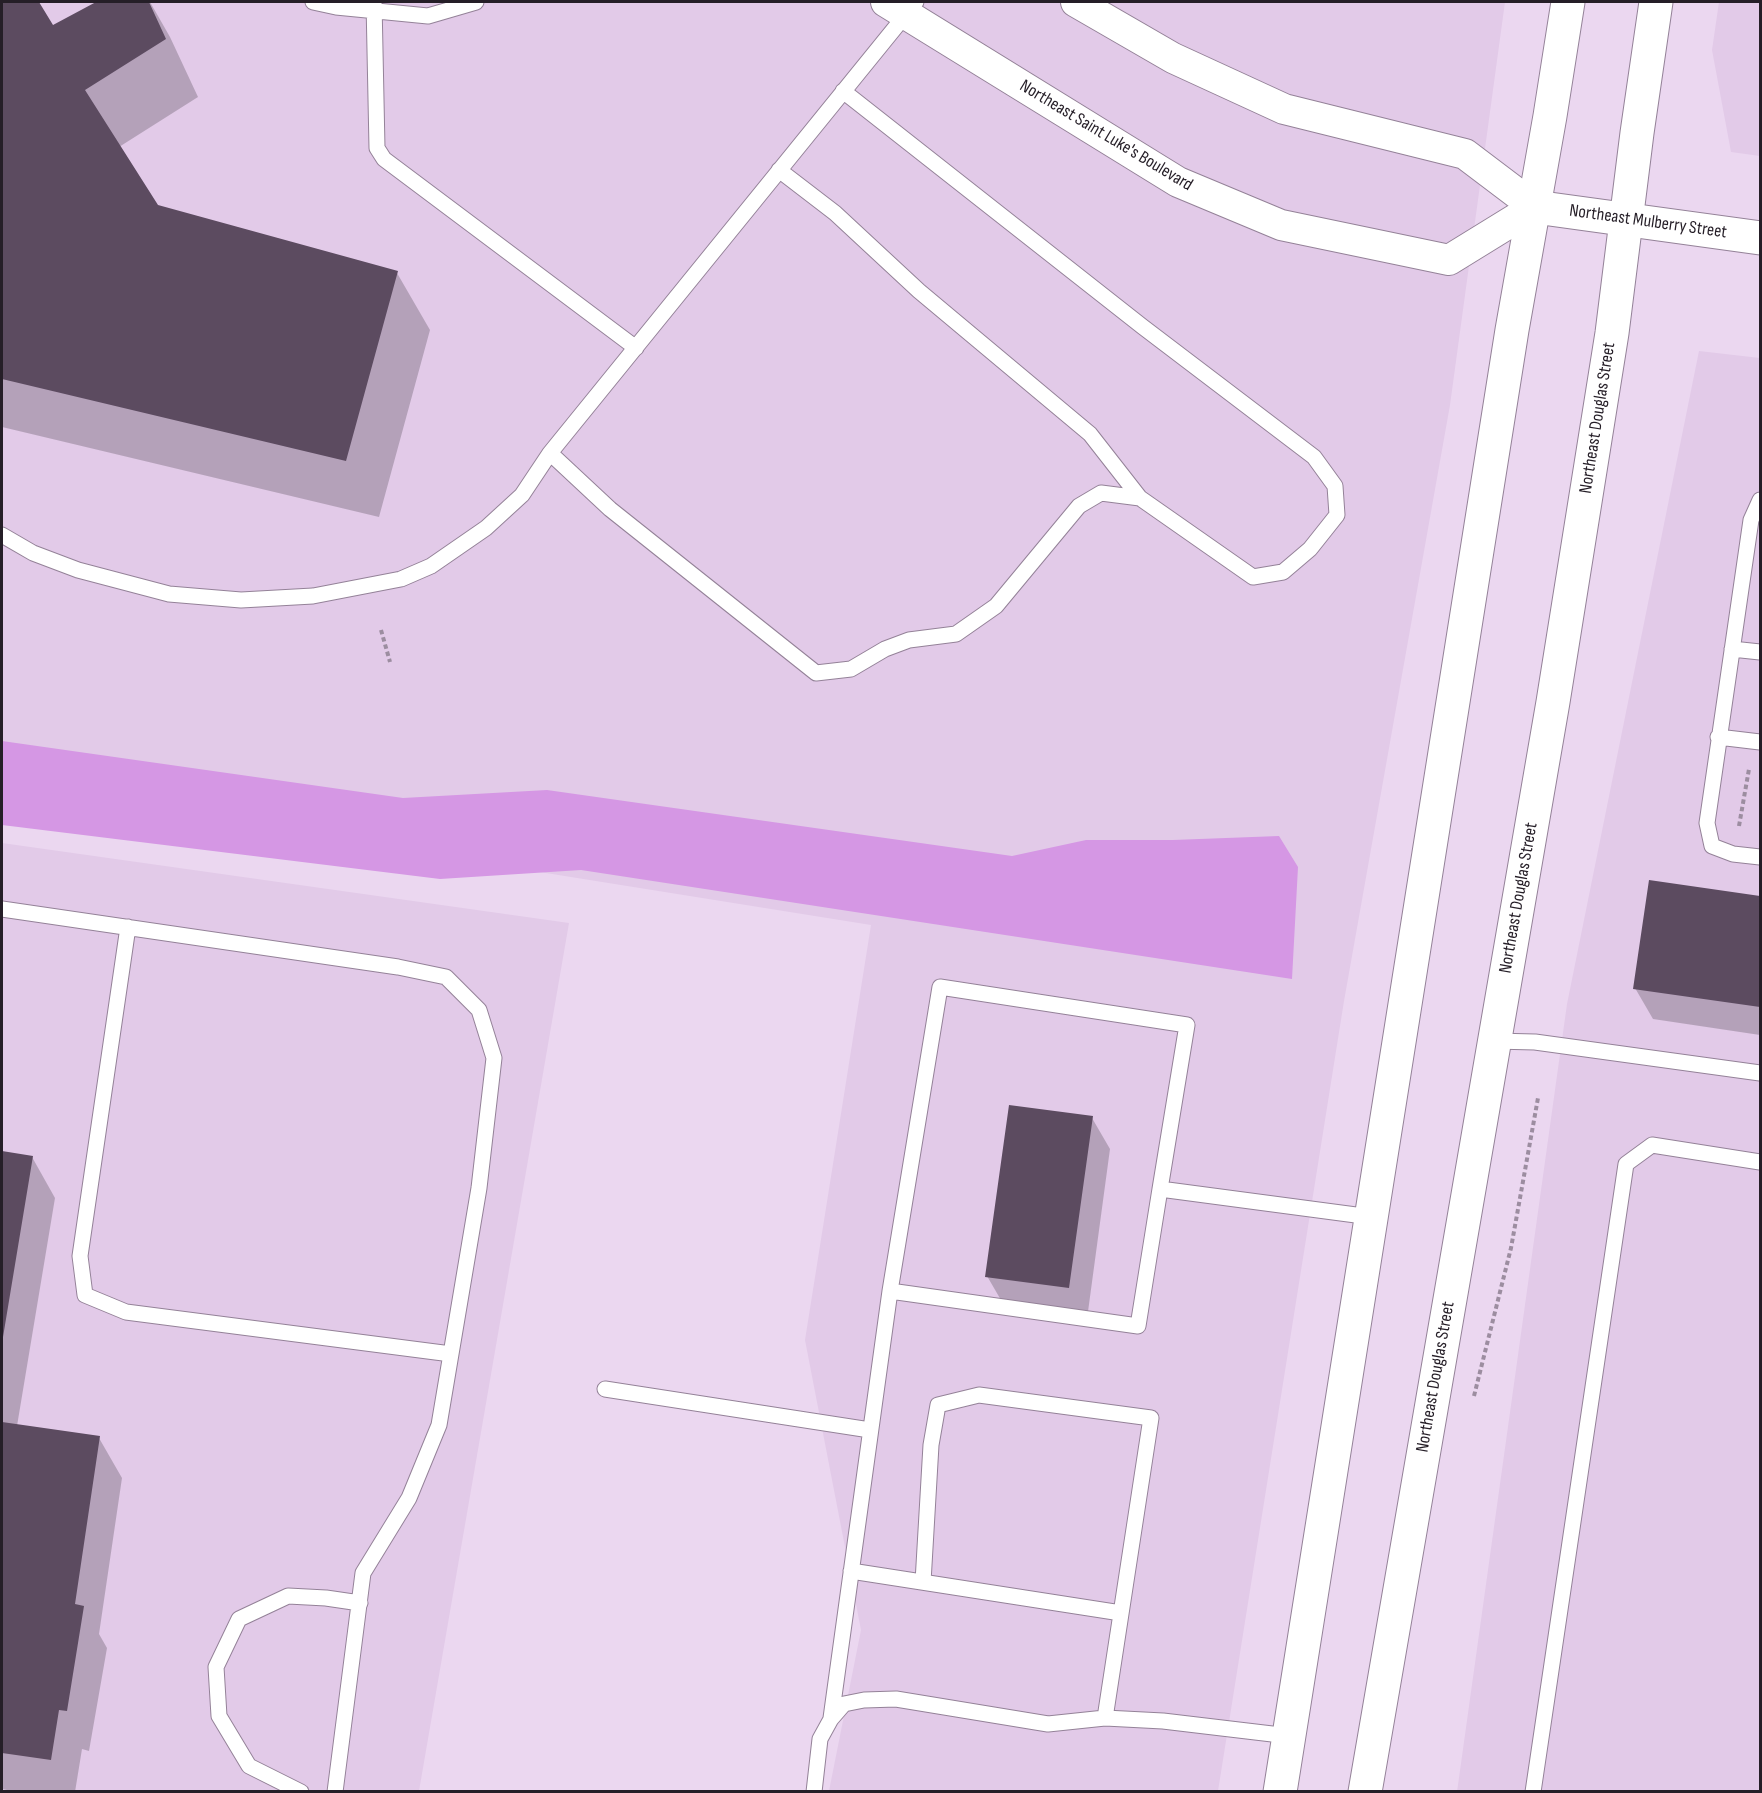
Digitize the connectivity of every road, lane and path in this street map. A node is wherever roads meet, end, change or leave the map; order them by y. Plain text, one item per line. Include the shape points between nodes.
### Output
1 (313, 2) edge
2 (476, 2) edge
3 (1076, 2) edge
4 (1568, 2) edge
5 (1656, 2) edge
6 (374, 6) edge
7 (902, 6) edge
8 (843, 91) junction
9 (779, 170) junction
10 (1535, 207) junction
11 (1625, 220) junction
12 (1761, 238) edge
13 (636, 348) junction
14 (550, 453) junction
15 (1140, 498) junction
16 (1761, 500) edge
17 (2, 535) edge
18 (381, 630) dead end
19 (1732, 649) junction
20 (1761, 652) edge
21 (390, 662) dead end
22 (1718, 737) junction
23 (1761, 742) edge
24 (1750, 759) dead end
25 (1739, 826) dead end
26 (1761, 857) edge
27 (2, 909) edge
28 (128, 927) junction
29 (1494, 1041) junction
30 (1761, 1073) edge
31 (1761, 1162) edge
32 (1160, 1189) junction
33 (1371, 1217) junction
34 (890, 1291) junction
35 (451, 1354) junction
36 (605, 1389) dead end
37 (870, 1430) junction
38 (851, 1571) junction
39 (923, 1582) junction
40 (360, 1603) junction
41 (1121, 1613) junction
42 (1105, 1718) junction
43 (831, 1719) junction
44 (1289, 1736) junction
45 (301, 1791) edge
46 (335, 1791) edge
47 (814, 1791) edge
48 (1280, 1791) edge
49 (1365, 1791) edge
50 (1533, 1791) edge

1 - 6 lane via 336,7
2 - 6 lane via 428,16
3 - 10 street via 1173,58 1284,109 1465,154
4 - 10 main road
5 - 11 main road, Northeast Douglas Street
6 - 13 lane via 377,148 384,159
7 - 8 lane
7 - 10 street, Northeast Saint Luke's Boulevard via 1178,182 1281,225 1449,260
8 - 9 lane
8 - 15 lane via 1314,457 1335,486 1337,515 1310,549 1283,572 1253,577
9 - 13 lane
9 - 15 lane via 835,213 919,291 1090,434
10 - 11 main road, Northeast Mulberry Street
10 - 33 main road via 1510,341
11 - 12 main road, Northeast Mulberry Street
11 - 29 main road, Northeast Douglas Street via 1612,333 1557,679
13 - 14 lane
14 - 15 lane via 610,509 816,673 851,669 885,648 909,640 956,634 996,606 1079,506 1101,493
14 - 17 lane via 522,495 486,528 431,566 401,579 313,596 241,600 169,594 78,570 33,553
16 - 19 lane via 1751,520
18 - 21 path
19 - 20 lane
19 - 22 lane
22 - 23 lane
22 - 26 lane via 1707,823 1712,846 1733,854
24 - 25 path
27 - 28 lane
28 - 35 lane via 446,977 479,1010 494,1058 479,1188
28 - 35 lane via 80,1256 85,1294 126,1312
29 - 30 lane via 1536,1042
29 - 49 main road, Northeast Douglas Street
31 - 50 lane via 1652,1145 1626,1164
32 - 33 lane
32 - 34 lane via 1138,1326
32 - 34 lane via 1187,1025 940,987
33 - 44 main road
34 - 37 lane
35 - 40 lane via 439,1425 409,1498 363,1574
36 - 37 lane
37 - 38 lane
38 - 39 lane
38 - 43 lane
39 - 41 lane
39 - 41 lane via 931,1445 938,1405 979,1395 1151,1418
40 - 45 lane via 288,1596 238,1619 216,1667 219,1716 249,1766
40 - 46 lane
41 - 42 lane
42 - 43 lane via 1048,1724 896,1699 844,1704
42 - 44 lane
43 - 47 lane via 820,1739
44 - 48 main road

